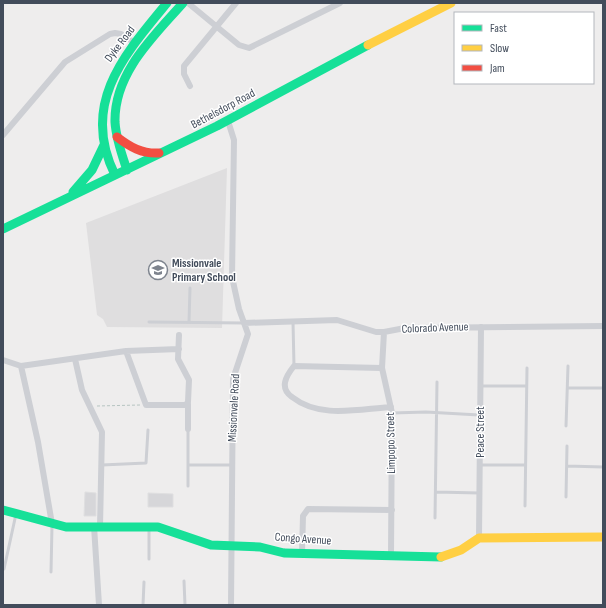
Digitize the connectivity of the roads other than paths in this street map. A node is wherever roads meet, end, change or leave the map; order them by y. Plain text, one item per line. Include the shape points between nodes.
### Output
1 (167, 3) edge
2 (183, 3) edge
3 (188, 3) edge
4 (236, 3) edge
5 (340, 3) edge
6 (450, 3) edge
7 (216, 26) junction
8 (135, 43) junction
9 (190, 86) dead end
10 (228, 120) junction
11 (3, 135) edge
12 (117, 137) junction
13 (104, 145) junction
14 (164, 152) junction
15 (126, 170) junction
16 (115, 175) junction
17 (65, 200) junction
18 (3, 229) edge
19 (190, 288) dead end
20 (293, 321) junction
21 (148, 322) dead end
22 (189, 322) junction
23 (244, 323) junction
24 (603, 326) edge
25 (481, 327) junction
26 (384, 332) junction
27 (179, 336) dead end
28 (179, 349) junction
29 (126, 351) junction
30 (75, 359) junction
31 (3, 360) edge
32 (21, 366) junction
33 (294, 366) junction
34 (568, 366) dead end
35 (382, 368) junction
36 (527, 368) dead end
37 (437, 382) dead end
38 (480, 386) junction
39 (526, 386) junction
40 (568, 388) junction
41 (603, 388) edge
42 (188, 404) junction
43 (392, 410) junction
44 (437, 414) junction
45 (480, 415) junction
46 (566, 426) dead end
47 (188, 429) joint
48 (148, 430) dead end
49 (567, 446) dead end
50 (102, 465) junction
51 (232, 465) junction
52 (480, 465) junction
53 (525, 465) junction
54 (189, 466) junction
55 (567, 466) junction
56 (603, 467) edge
57 (188, 486) dead end
58 (436, 492) junction
59 (479, 493) junction
60 (566, 497) dead end
61 (525, 506) dead end
62 (3, 510) edge
63 (392, 510) junction
64 (17, 512) junction
65 (435, 518) dead end
66 (52, 524) junction
67 (97, 526) junction
68 (149, 526) junction
69 (603, 537) edge
70 (479, 538) junction
71 (232, 546) junction
72 (302, 553) junction
73 (391, 555) junction
74 (149, 559) dead end
75 (4, 569) dead end
76 (51, 572) dead end
77 (184, 581) dead end
78 (144, 582) dead end
79 (99, 605) edge
80 (143, 605) edge
81 (185, 605) edge
82 (231, 605) edge

1 - 8 street, Dyke Road
2 - 12 street, Dyke Road via 137,57 119,88 115,112
3 - 7 street
4 - 7 street
5 - 7 street via 249,48 240,45
6 - 10 street, Bethelsdorp Road
7 - 9 street via 184,66 184,74
8 - 11 street via 115,32 72,57 60,67
8 - 13 street, Dyke Road via 119,63 108,86 103,115
10 - 14 street, Bethelsdorp Road
10 - 23 street, Missionvale Road via 234,140 232,277 234,294
12 - 14 street via 135,150 145,153
12 - 15 street, Dyke Road
13 - 16 street, Dyke Road via 108,162
13 - 17 street via 89,175
14 - 15 street, Bethelsdorp Road
15 - 16 street, Bethelsdorp Road
16 - 17 street, Bethelsdorp Road
17 - 18 street, Bethelsdorp Road
19 - 22 lane
20 - 23 street, Colorado Avenue
20 - 26 street, Colorado Avenue via 337,320
20 - 33 lane
21 - 22 lane
22 - 23 lane
23 - 51 street, Missionvale Road via 248,334 234,379
24 - 25 street, Colorado Avenue
25 - 26 street, Colorado Avenue via 406,328
25 - 38 street, Peace Street
26 - 35 street, Limpopo Street
27 - 28 street
28 - 29 street
28 - 42 street via 178,359 189,380
29 - 30 street
29 - 42 street via 146,405
30 - 32 street
30 - 50 street via 82,390 102,432
31 - 32 street
32 - 66 street via 38,442
33 - 35 street
33 - 43 street via 286,376 286,390 307,407 331,412
34 - 40 lane
35 - 43 street, Limpopo Street
36 - 39 lane
37 - 44 lane
38 - 39 lane
38 - 45 street, Peace Street
39 - 53 lane
40 - 41 lane
40 - 46 lane
42 - 47 street
43 - 44 lane
43 - 63 street, Limpopo Street
44 - 45 lane
44 - 58 lane
45 - 52 street, Peace Street
47 - 54 lane
48 - 50 lane via 146,463
49 - 55 lane
50 - 67 street
51 - 54 lane
51 - 71 street, Missionvale Road
52 - 53 lane
52 - 59 street, Peace Street
53 - 61 lane
54 - 57 lane
55 - 56 lane
55 - 60 lane
58 - 59 lane
58 - 65 lane
59 - 70 street, Peace Street
62 - 64 street, Congo Avenue
63 - 72 street via 308,509 304,516
63 - 73 street, Limpopo Street
64 - 66 street, Congo Avenue
64 - 75 lane
66 - 67 street, Congo Avenue via 66,527
66 - 76 lane
67 - 68 street, Congo Avenue
67 - 79 street
68 - 71 street, Congo Avenue via 167,529 203,543
68 - 74 lane
69 - 70 street
70 - 73 street, Congo Avenue via 461,550 442,557
71 - 72 street, Congo Avenue
71 - 82 street, Missionvale Road
72 - 73 street, Congo Avenue
77 - 81 lane
78 - 80 lane

